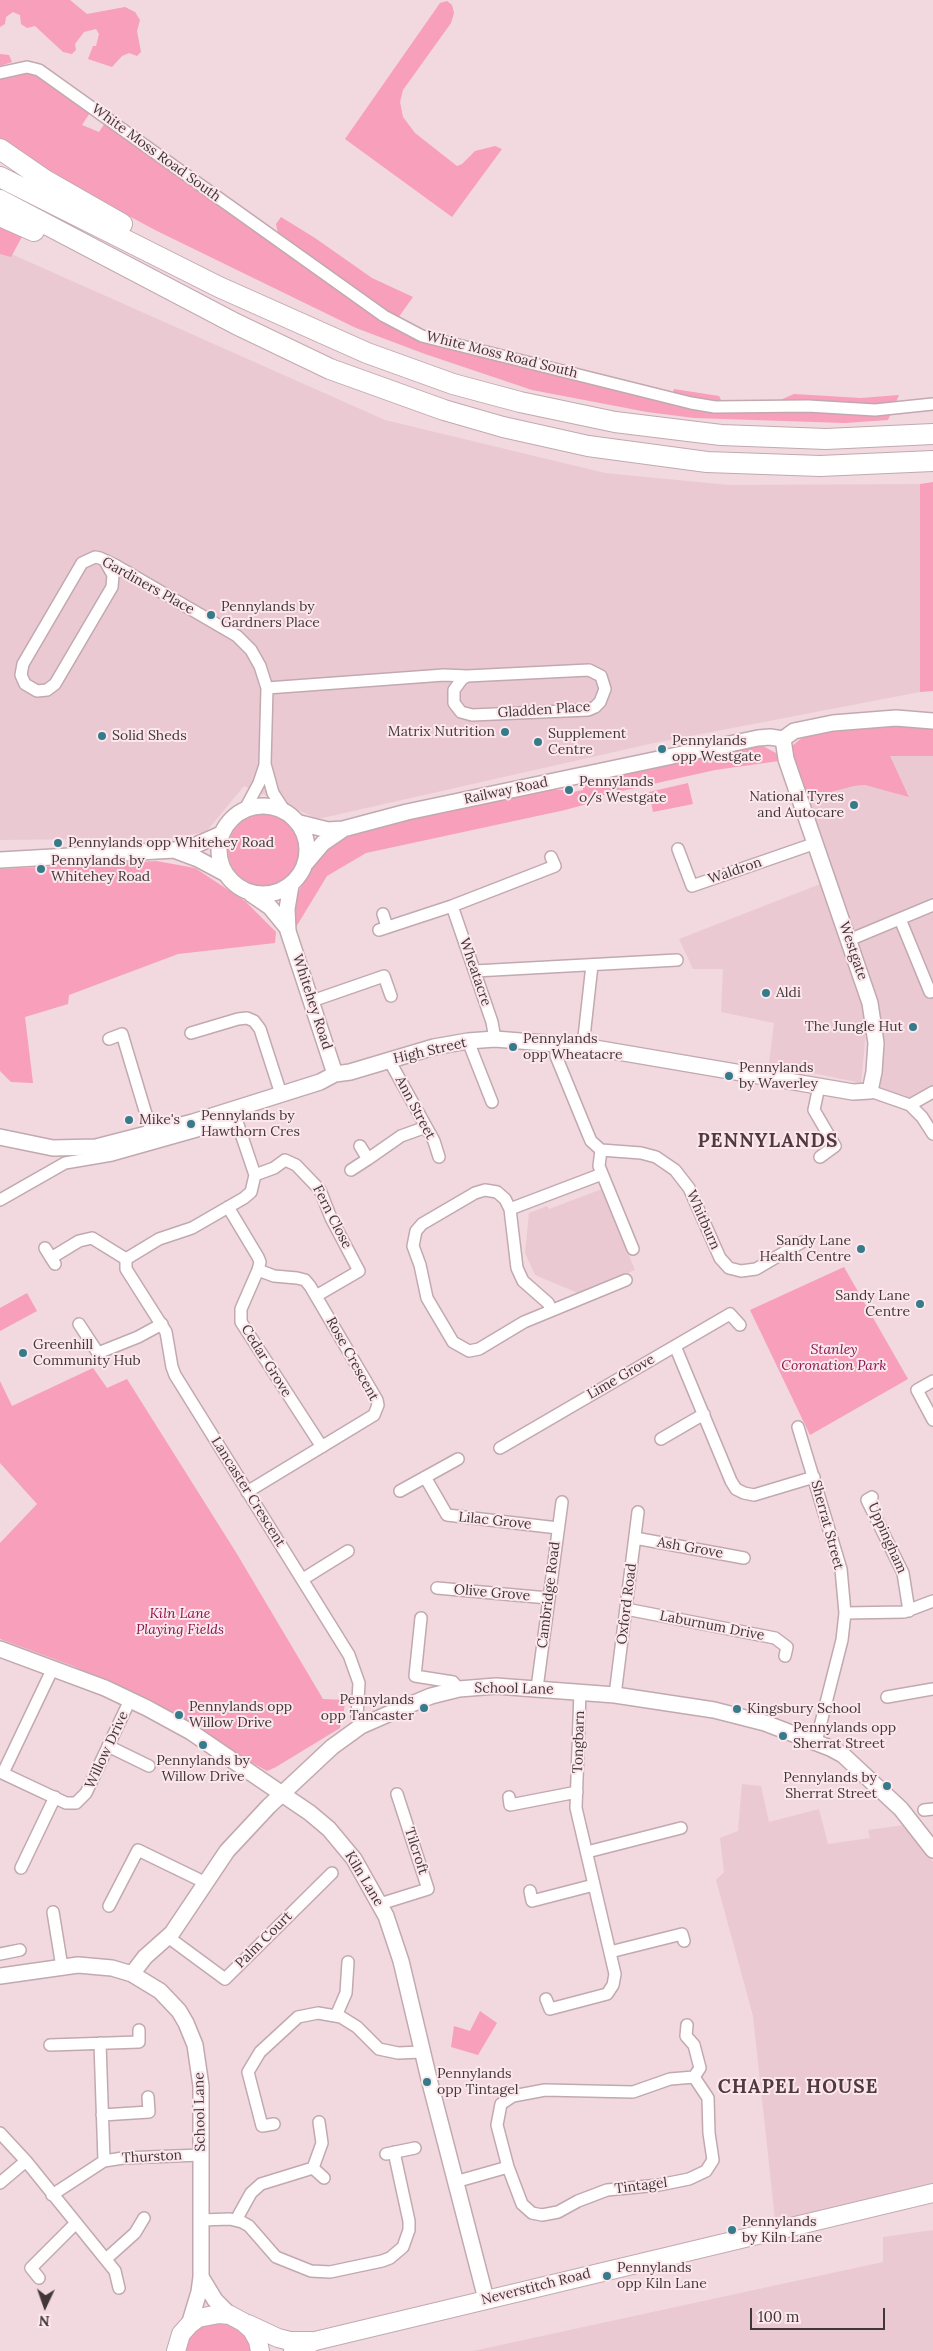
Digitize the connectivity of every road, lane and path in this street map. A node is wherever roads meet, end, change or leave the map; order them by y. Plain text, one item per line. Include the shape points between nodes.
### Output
1 (0, 73) edge
2 (0, 149) edge
3 (0, 177) edge
4 (0, 200) edge
5 (0, 216) edge
6 (191, 301) junction
7 (368, 353) junction
8 (933, 404) edge
9 (933, 434) edge
10 (933, 461) edge
11 (105, 561) junction
12 (140, 581) junction
13 (112, 587) junction
14 (467, 676) junction
15 (428, 678) junction
16 (267, 688) junction
17 (452, 696) junction
18 (933, 720) edge
19 (783, 739) junction
20 (265, 764) junction
21 (245, 809) junction
22 (284, 810) junction
23 (300, 823) junction
24 (343, 829) junction
25 (221, 834) junction
26 (816, 843) junction
27 (678, 849) dead end
28 (174, 850) junction
29 (552, 857) dead end
30 (0, 860) edge
31 (306, 863) junction
32 (226, 874) junction
33 (291, 885) junction
34 (244, 890) junction
35 (933, 905) edge
36 (452, 906) junction
37 (383, 914) dead end
38 (900, 919) junction
39 (290, 937) junction
40 (849, 940) junction
41 (677, 960) dead end
42 (592, 965) junction
43 (475, 971) junction
44 (933, 991) edge
45 (391, 996) dead end
46 (312, 1001) junction
47 (192, 1033) dead end
48 (109, 1038) dead end
49 (496, 1039) junction
50 (468, 1041) junction
51 (556, 1044) junction
52 (583, 1046) junction
53 (389, 1060) junction
54 (336, 1074) junction
55 (818, 1086) junction
56 (870, 1091) junction
57 (933, 1092) edge
58 (281, 1094) junction
59 (492, 1102) dead end
60 (910, 1104) junction
61 (235, 1115) junction
62 (426, 1127) junction
63 (152, 1134) junction
64 (933, 1134) edge
65 (0, 1137) edge
66 (360, 1146) dead end
67 (601, 1150) junction
68 (439, 1157) dead end
69 (820, 1157) dead end
70 (368, 1159) junction
71 (351, 1170) dead end
72 (602, 1174) junction
73 (254, 1175) junction
74 (0, 1200) edge
75 (228, 1207) junction
76 (510, 1209) junction
77 (802, 1242) dead end
78 (632, 1249) dead end
79 (50, 1257) dead end
80 (126, 1259) junction
81 (258, 1270) junction
82 (626, 1280) dead end
83 (316, 1296) junction
84 (551, 1309) junction
85 (79, 1324) dead end
86 (162, 1324) junction
87 (740, 1325) dead end
88 (675, 1346) junction
89 (933, 1381) edge
90 (704, 1414) junction
91 (933, 1420) edge
92 (798, 1427) dead end
93 (661, 1439) dead end
94 (322, 1447) junction
95 (500, 1448) dead end
96 (458, 1459) dead end
97 (425, 1477) junction
98 (814, 1477) junction
99 (247, 1492) junction
100 (400, 1492) dead end
101 (872, 1496) dead end
102 (562, 1502) dead end
103 (638, 1512) dead end
104 (558, 1528) junction
105 (636, 1538) junction
106 (348, 1551) dead end
107 (744, 1558) dead end
108 (302, 1579) junction
109 (436, 1588) dead end
110 (548, 1598) junction
111 (933, 1601) edge
112 (626, 1609) junction
113 (909, 1612) junction
114 (845, 1613) junction
115 (421, 1618) dead end
116 (0, 1649) edge
117 (786, 1656) dead end
118 (52, 1668) junction
119 (537, 1688) junction
120 (459, 1689) junction
121 (933, 1689) edge
122 (580, 1691) junction
123 (616, 1695) junction
124 (887, 1697) dead end
125 (130, 1700) junction
126 (361, 1726) junction
127 (816, 1742) junction
128 (108, 1746) junction
129 (149, 1766) dead end
130 (2, 1772) edge
131 (282, 1792) junction
132 (577, 1792) junction
133 (397, 1794) dead end
134 (55, 1797) junction
135 (509, 1797) dead end
136 (680, 1828) dead end
137 (933, 1850) edge
138 (587, 1852) junction
139 (21, 1868) dead end
140 (332, 1873) dead end
141 (206, 1883) junction
142 (594, 1884) junction
143 (530, 1890) dead end
144 (380, 1904) junction
145 (109, 1906) dead end
146 (53, 1912) dead end
147 (168, 1937) junction
148 (684, 1941) dead end
149 (20, 1950) dead end
150 (610, 1952) junction
151 (0, 1954) edge
152 (348, 1962) dead end
153 (62, 1967) junction
154 (132, 1974) junction
155 (0, 1976) edge
156 (546, 1999) dead end
157 (336, 2016) junction
158 (687, 2025) dead end
159 (139, 2030) dead end
160 (100, 2043) junction
161 (50, 2045) dead end
162 (422, 2052) junction
163 (694, 2077) junction
164 (148, 2098) dead end
165 (102, 2115) junction
166 (320, 2122) dead end
167 (274, 2124) dead end
168 (0, 2133) edge
169 (415, 2148) dead end
170 (201, 2155) junction
171 (26, 2161) junction
172 (104, 2161) junction
173 (508, 2167) junction
174 (313, 2168) junction
175 (324, 2178) dead end
176 (0, 2182) edge
177 (455, 2182) junction
178 (933, 2193) edge
179 (52, 2195) junction
180 (144, 2218) dead end
181 (201, 2220) junction
182 (236, 2220) junction
183 (76, 2224) junction
184 (106, 2259) junction
185 (201, 2277) junction
186 (39, 2278) dead end
187 (118, 2288) dead end
188 (486, 2299) junction
189 (236, 2318) junction
190 (189, 2325) junction
191 (315, 2341) junction
192 (174, 2348) edge
193 (260, 2351) edge
194 (293, 2351) edge

1 - 8 street, White Moss Road South via 27,67 38,70 384,316 422,336 691,404 875,410
2 - 7 highway via 99,212
3 - 7 highway via 219,286
4 - 6 highway
5 - 6 highway
6 - 10 highway via 330,369 388,391 503,427 588,446 707,462 790,466
7 - 9 highway via 453,384 520,402 644,427 721,435 808,438
11 - 12 street, Gardiners Place
11 - 13 street via 113,575
11 - 13 street, Gardiners Place via 91,558 78,568 23,664 22,675 29,688 43,691 55,684
12 - 13 street via 125,581
12 - 16 street, Gardiners Place via 237,636 252,650
14 - 15 street, Gladden Place
14 - 17 street via 457,684
14 - 17 street, Gladden Place via 589,670 601,676 605,689 600,702 588,710 472,715 457,708
15 - 16 street, Gladden Place
15 - 17 street, Gladden Place via 443,683
16 - 20 street, Gardiners Place
18 - 19 street, Railway Road via 853,720 794,731
19 - 24 street, Railway Road via 758,738 407,812
19 - 26 street, Westgate via 786,759
20 - 21 street, Gardiners Place
20 - 22 street, Gardiners Place via 273,794
21 - 22 street via 265,805
21 - 25 street via 227,824
22 - 23 street
23 - 24 street, Railway Road via 328,830
23 - 31 street via 306,836
24 - 31 street, Railway Road via 323,843
25 - 28 street
25 - 32 street via 219,855
26 - 27 street, Waldron via 692,886
26 - 40 street, Westgate
28 - 30 street
28 - 32 street
29 - 36 street via 555,866
31 - 33 street
32 - 34 street
33 - 34 street via 268,894
33 - 39 street via 287,909
34 - 39 street via 270,908
35 - 38 street
36 - 37 street via 383,929
36 - 43 street, Wheatacre
38 - 40 street
38 - 44 street via 930,992
39 - 46 street, Whitehey Road
40 - 56 street, Westgate via 867,990 876,1029
41 - 42 street
42 - 43 street
42 - 52 street
43 - 49 street, Wheatacre
45 - 46 street via 384,976
46 - 54 street, Whitehey Road
47 - 58 street via 238,1019 254,1021 260,1029
48 - 63 street via 122,1034
49 - 50 street, High Street
49 - 51 street, High Street
50 - 53 street, High Street
50 - 59 street
51 - 52 street, High Street
51 - 67 street via 556,1056 588,1134
52 - 55 street, High Street
53 - 54 street, High Street
53 - 62 street, Ann Street
54 - 58 street, High Street
55 - 56 street, High Street via 853,1092
55 - 69 street via 814,1110 835,1146
56 - 60 street
57 - 60 street
58 - 61 street, High Street
60 - 64 street
61 - 63 street, High Street
61 - 73 street
61 - 74 street via 112,1155 64,1163
62 - 68 street, Ann Street
62 - 70 street via 400,1136
63 - 65 street, High Street via 79,1149 52,1148
66 - 70 street
67 - 72 street via 599,1166
67 - 77 street, Whitburn via 656,1157 675,1170 689,1188 720,1258 729,1268 741,1271 756,1269
70 - 71 street
72 - 76 street
72 - 78 street
73 - 75 street via 251,1192
73 - 83 street, Fern Close via 285,1160 296,1165 320,1190 331,1218 364,1268
75 - 80 street via 192,1228 159,1239
75 - 81 street via 258,1257
76 - 84 street via 517,1268 524,1281
76 - 84 street via 506,1199 497,1192 485,1190 422,1224 416,1231 413,1246 427,1298 453,1342 469,1351 479,1349
79 - 80 street via 79,1241 92,1238
80 - 86 street, Lancaster Crescent via 126,1270
81 - 83 street, Rose Crescent via 304,1280
81 - 94 street, Cedar Grove via 241,1309 241,1322
82 - 84 street
83 - 94 street, Rose Crescent via 378,1400 374,1415
85 - 86 street via 98,1353
86 - 99 street, Lancaster Crescent via 169,1340 175,1375
87 - 88 street, Lime Grove via 730,1314
88 - 90 street
88 - 95 street, Lime Grove
89 - 91 street via 917,1390
90 - 93 street
90 - 98 street via 730,1481 740,1491 759,1494
92 - 98 street, Sherrat Street
94 - 99 street, Rose Crescent
96 - 97 street
97 - 100 street
97 - 104 street, Lilac Grove via 447,1515
98 - 114 street, Sherrat Street via 841,1569
99 - 108 street, Lancaster Crescent
101 - 113 street, Uppingham via 867,1500 902,1573
102 - 104 street, Cambridge Road
103 - 105 street, Oxford Road
104 - 110 street, Cambridge Road
105 - 107 street, Ash Grove
105 - 112 street, Oxford Road
106 - 108 street
108 - 126 street, Lancaster Crescent via 354,1665 359,1683 357,1717
109 - 110 street, Olive Grove
110 - 119 street, Cambridge Road
111 - 113 street
112 - 117 street, Laburnum Drive via 775,1638 788,1647
112 - 123 street, Oxford Road
113 - 114 street
114 - 127 street, Sherrat Street via 842,1640
115 - 120 street via 415,1676 453,1682
116 - 118 street, Kiln Lane
118 - 125 street, Kiln Lane
118 - 130 street
119 - 120 street, School Lane via 479,1686
119 - 122 street, School Lane
120 - 126 street, School Lane via 431,1696
121 - 124 street
122 - 123 street, School Lane
122 - 132 street, Tongbarn
123 - 127 street, School Lane via 745,1717
125 - 128 street, Willow Drive
125 - 131 street, Kiln Lane via 191,1732
126 - 131 street, School Lane
127 - 137 street, School Lane via 843,1755 854,1765 901,1809
128 - 129 street
128 - 134 street, Willow Drive via 84,1797 71,1804
130 - 134 street, Willow Drive
131 - 141 street, School Lane via 227,1851
131 - 144 street, Kiln Lane via 342,1842
132 - 135 street, Tongbarn via 510,1805
132 - 138 street, Tongbarn via 576,1808
133 - 144 street, Tilcroft via 428,1889
134 - 139 street
136 - 138 street
138 - 142 street, Tongbarn
140 - 147 street, Palm Court via 226,1978
141 - 145 street via 138,1850
141 - 147 street, School Lane
142 - 143 street via 532,1901
142 - 150 street, Tongbarn
144 - 162 street, Kiln Lane via 400,1961
146 - 153 street
147 - 154 street, School Lane via 145,1957
148 - 150 street via 682,1934
149 - 151 street
150 - 156 street, Tongbarn via 616,1974 607,1994 550,2009
152 - 157 street via 346,1993
153 - 154 street, School Lane via 96,1966
153 - 155 street, School Lane
154 - 170 street, School Lane via 148,1982 171,2001 192,2034 200,2069
157 - 162 street via 357,2028 379,2048 398,2054
157 - 167 street via 318,2013 298,2018 260,2052 248,2072 262,2126
158 - 163 street via 686,2036 694,2044 700,2068
159 - 160 street via 139,2042
160 - 161 street
160 - 165 street, Thurston
162 - 177 street, Kiln Lane
163 - 173 street, Tintagel via 670,2079 633,2092 544,2090 505,2100 501,2104 498,2125
163 - 173 street, Tintagel via 708,2098 714,2160 706,2171 688,2179 659,2185 606,2190 558,2212 542,2214 532,2212 522,2204
164 - 165 street via 149,2112
165 - 172 street, Thurston
166 - 174 street via 322,2143
168 - 171 street
169 - 182 street via 390,2153 409,2221 403,2247 390,2258 330,2272 303,2269 276,2256 248,2226
170 - 172 street, Thurston
170 - 181 street, School Lane
171 - 176 street
171 - 179 street
172 - 179 street, Thurston
173 - 177 street
174 - 175 street
174 - 182 street via 261,2184 251,2193
177 - 188 street, Kiln Lane
178 - 188 main road, Neverstitch Road
179 - 183 street
180 - 184 street via 135,2233
181 - 182 street
181 - 185 street, School Lane
183 - 184 street
183 - 186 street via 31,2268
184 - 187 street via 115,2271
185 - 189 street via 215,2300
185 - 190 street, School Lane
188 - 191 main road, Neverstitch Road
189 - 190 main road via 208,2315
189 - 191 main road, Neverstitch Road via 278,2338
189 - 193 main road via 252,2330
190 - 192 main road
191 - 194 main road, Neverstitch Road

